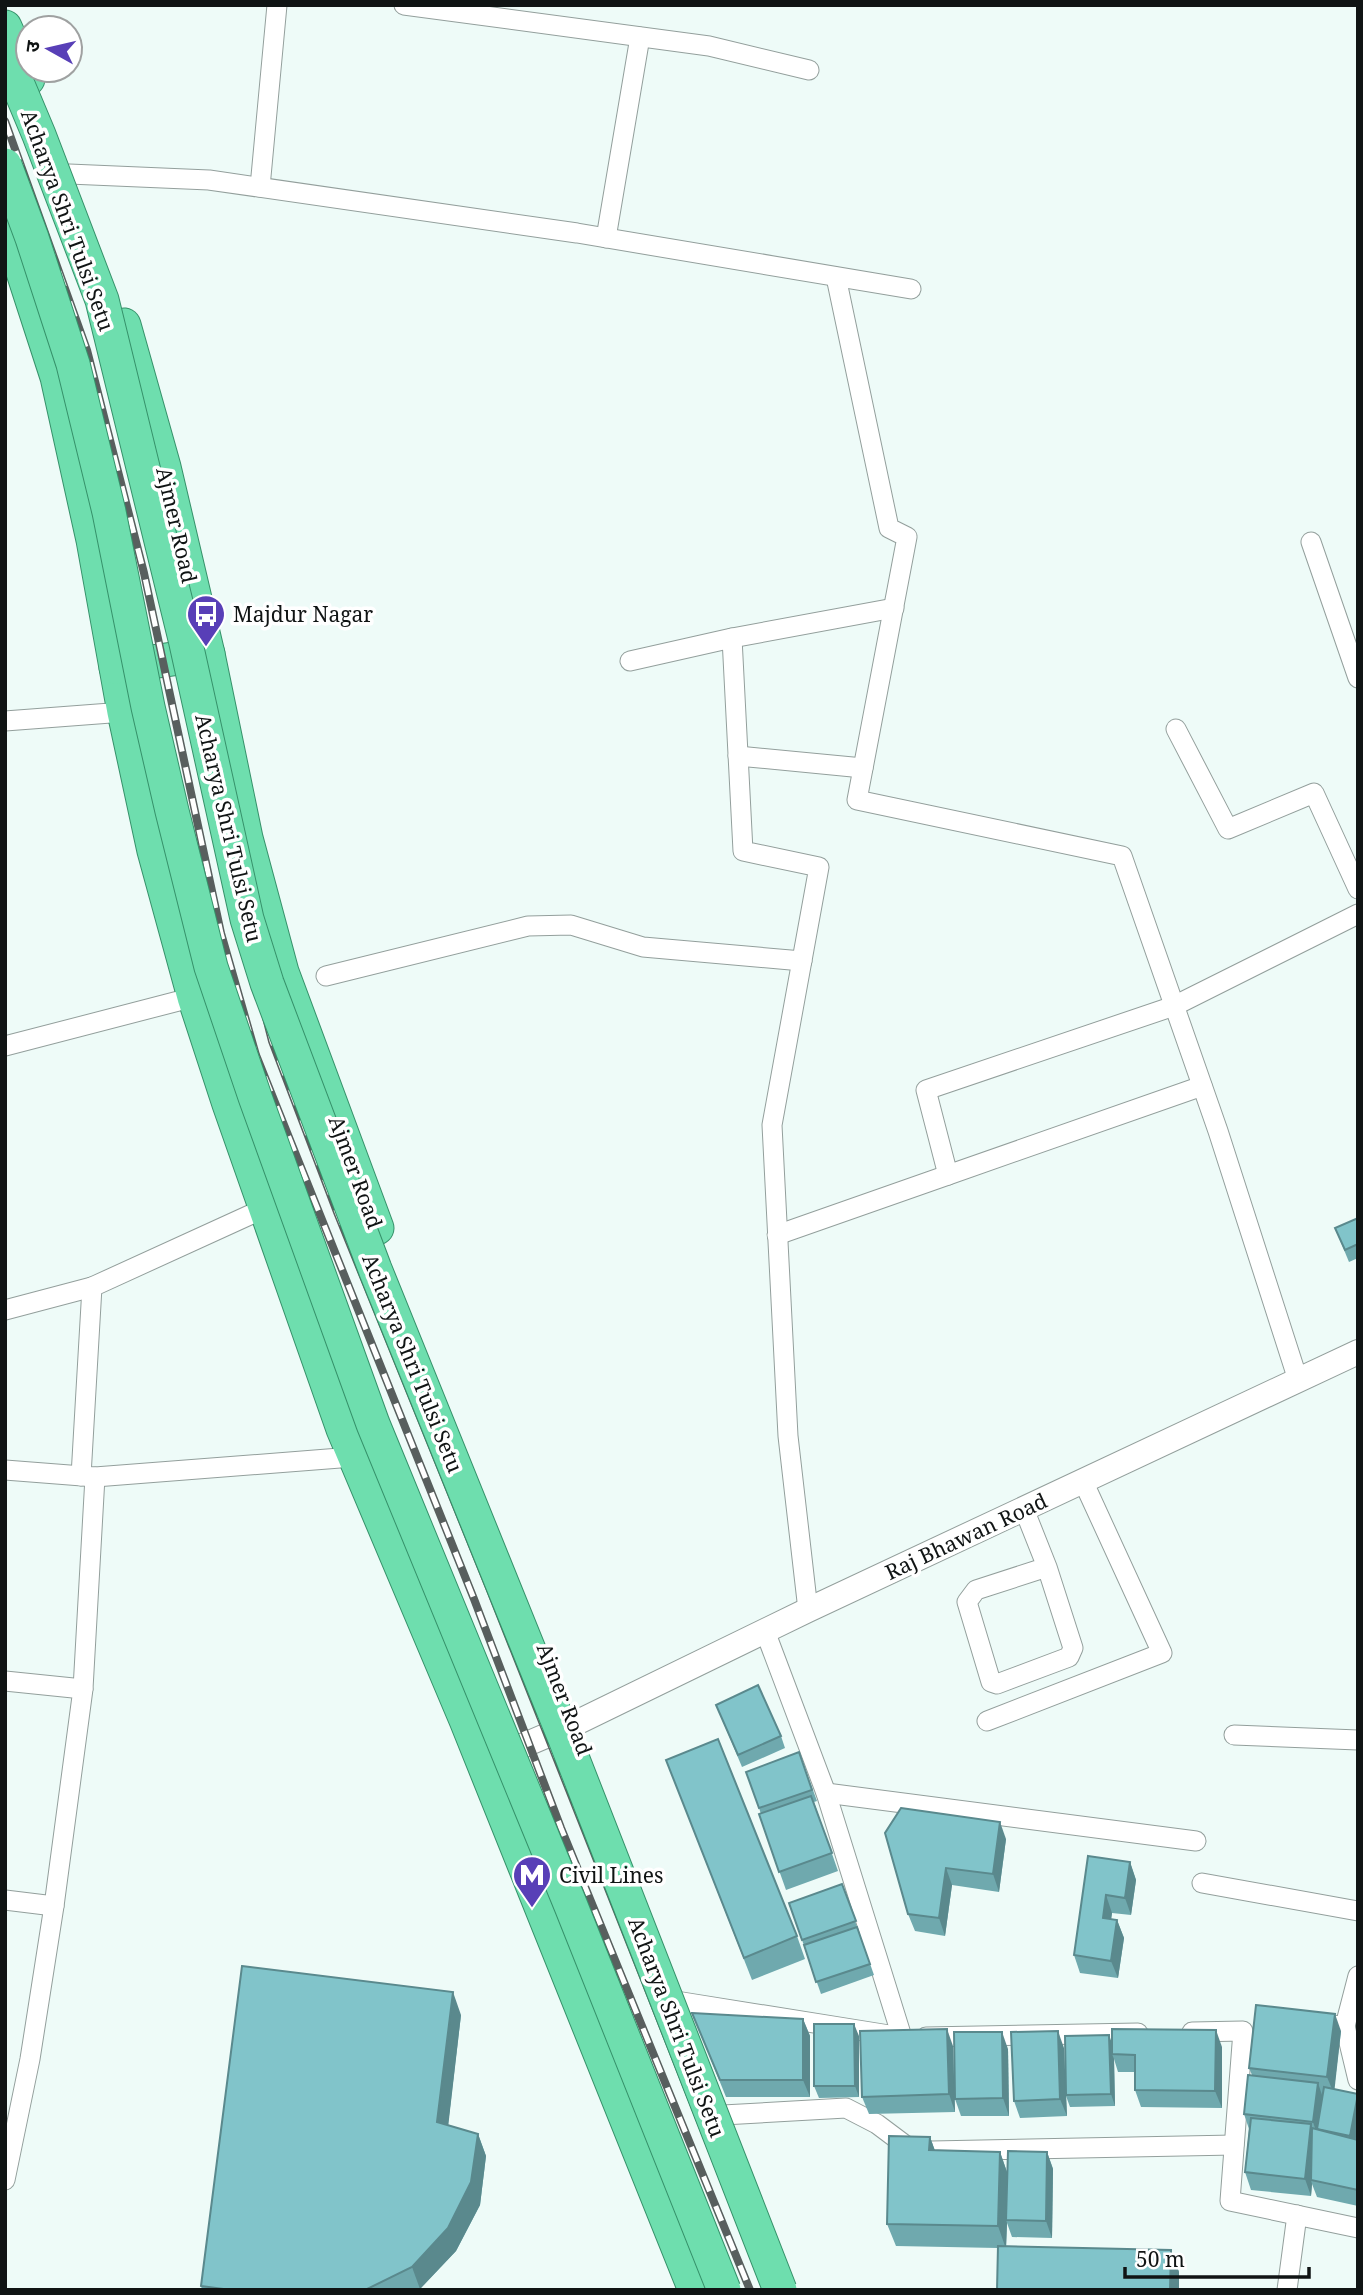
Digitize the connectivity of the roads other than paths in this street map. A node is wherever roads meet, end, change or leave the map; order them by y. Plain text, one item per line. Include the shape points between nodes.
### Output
1 (276, 5) edge
2 (404, 5) edge
3 (5, 27) edge
4 (640, 37) junction
5 (5, 54) edge
6 (809, 70) dead end
7 (5, 165) edge
8 (69, 174) junction
9 (260, 187) junction
10 (5, 217) edge
11 (606, 237) junction
12 (836, 276) junction
13 (911, 289) dead end
14 (1311, 542) dead end
15 (894, 608) junction
16 (732, 638) junction
17 (208, 654) junction
18 (630, 661) dead end
19 (116, 667) junction
20 (1358, 678) edge
21 (124, 712) junction
22 (5, 721) edge
23 (1175, 729) dead end
24 (738, 756) junction
25 (863, 768) junction
26 (1358, 889) edge
27 (1358, 914) edge
28 (802, 961) junction
29 (326, 976) dead end
30 (194, 997) junction
31 (1174, 1006) junction
32 (5, 1046) edge
33 (1202, 1086) junction
34 (948, 1175) junction
35 (265, 1208) junction
36 (777, 1235) junction
37 (92, 1287) junction
38 (5, 1310) edge
39 (1358, 1352) edge
40 (1298, 1380) junction
41 (355, 1452) junction
42 (5, 1470) edge
43 (88, 1476) junction
44 (1083, 1481) junction
45 (1024, 1509) junction
46 (1047, 1567) junction
47 (808, 1610) junction
48 (765, 1631) junction
49 (5, 1681) edge
50 (83, 1689) junction
51 (988, 1721) dead end
52 (576, 1723) junction
53 (1234, 1735) dead end
54 (1358, 1740) edge
55 (483, 1763) junction
56 (826, 1793) junction
57 (1196, 1841) dead end
58 (1202, 1882) dead end
59 (5, 1900) edge
60 (54, 1906) junction
61 (1358, 1911) edge
62 (1358, 1976) edge
63 (676, 2001) junction
64 (1293, 2022) edge
65 (1345, 2026) junction
66 (902, 2037) junction
67 (1358, 2080) edge
68 (723, 2115) junction
69 (1234, 2145) junction
70 (5, 2180) edge
71 (1297, 2215) junction
72 (1358, 2228) edge
73 (695, 2290) edge
74 (724, 2290) edge
75 (780, 2290) edge
76 (793, 2290) edge
77 (1287, 2290) edge

1 - 9 street
2 - 4 street
3 - 8 highway, Ajmer Road
4 - 6 street via 709,46
4 - 11 street
5 - 75 highway, Acharya Shri Tulsi Setu, bridge via 102,300 186,639 247,919 267,983 375,1269
7 - 74 highway, Acharya Shri Tulsi Setu, bridge via 74,364 148,707 211,967 373,1424
8 - 9 street via 209,180
8 - 17 highway, Ajmer Road via 119,308 164,467
9 - 11 street
10 - 19 highway via 57,377
11 - 12 street
12 - 13 street
12 - 15 street via 888,528 907,537
14 - 20 street
15 - 16 street
15 - 25 street
16 - 18 street
16 - 24 street
17 - 19 highway
17 - 52 highway, Ajmer Road via 246,838 282,972 386,1253
19 - 21 highway
21 - 22 street
21 - 30 highway via 154,850
23 - 26 street via 1228,829 1314,793
24 - 25 street
24 - 28 street via 743,851 819,867
25 - 31 street via 857,800 1122,856
27 - 31 street
28 - 29 street via 643,947 571,925 528,926
28 - 36 street via 772,1125
30 - 32 street
30 - 35 highway
31 - 33 street
31 - 34 street via 926,1090
33 - 34 street
33 - 40 street
34 - 36 street
35 - 37 street
35 - 41 highway
36 - 47 street via 788,1436
37 - 38 street
37 - 43 street
39 - 40 street, Raj Bhawan Road
40 - 44 street, Raj Bhawan Road
41 - 43 street via 340,1458
41 - 55 highway
42 - 43 street
43 - 50 street
44 - 45 street, Raj Bhawan Road
44 - 51 street via 1162,1653
45 - 46 street
45 - 47 street, Raj Bhawan Road
46 - 46 street via 1072,1653 997,1684 991,1682 967,1602 970,1595
47 - 48 street, Raj Bhawan Road
48 - 52 street, Raj Bhawan Road
48 - 56 street
49 - 50 street
50 - 60 street
52 - 55 street, Raj Bhawan Road
52 - 63 highway, Ajmer Road
53 - 54 street
55 - 73 highway
56 - 57 street
56 - 66 street
58 - 61 street
59 - 60 street
60 - 70 street
62 - 65 street
63 - 66 street
63 - 68 highway, Ajmer Road
64 - 65 street
65 - 67 street
66 - 69 street via 1159,2033 1249,2025
68 - 69 street via 846,2108 905,2145 932,2151
68 - 76 highway, Ajmer Road
69 - 71 street via 1230,2201
71 - 72 street
71 - 77 street

